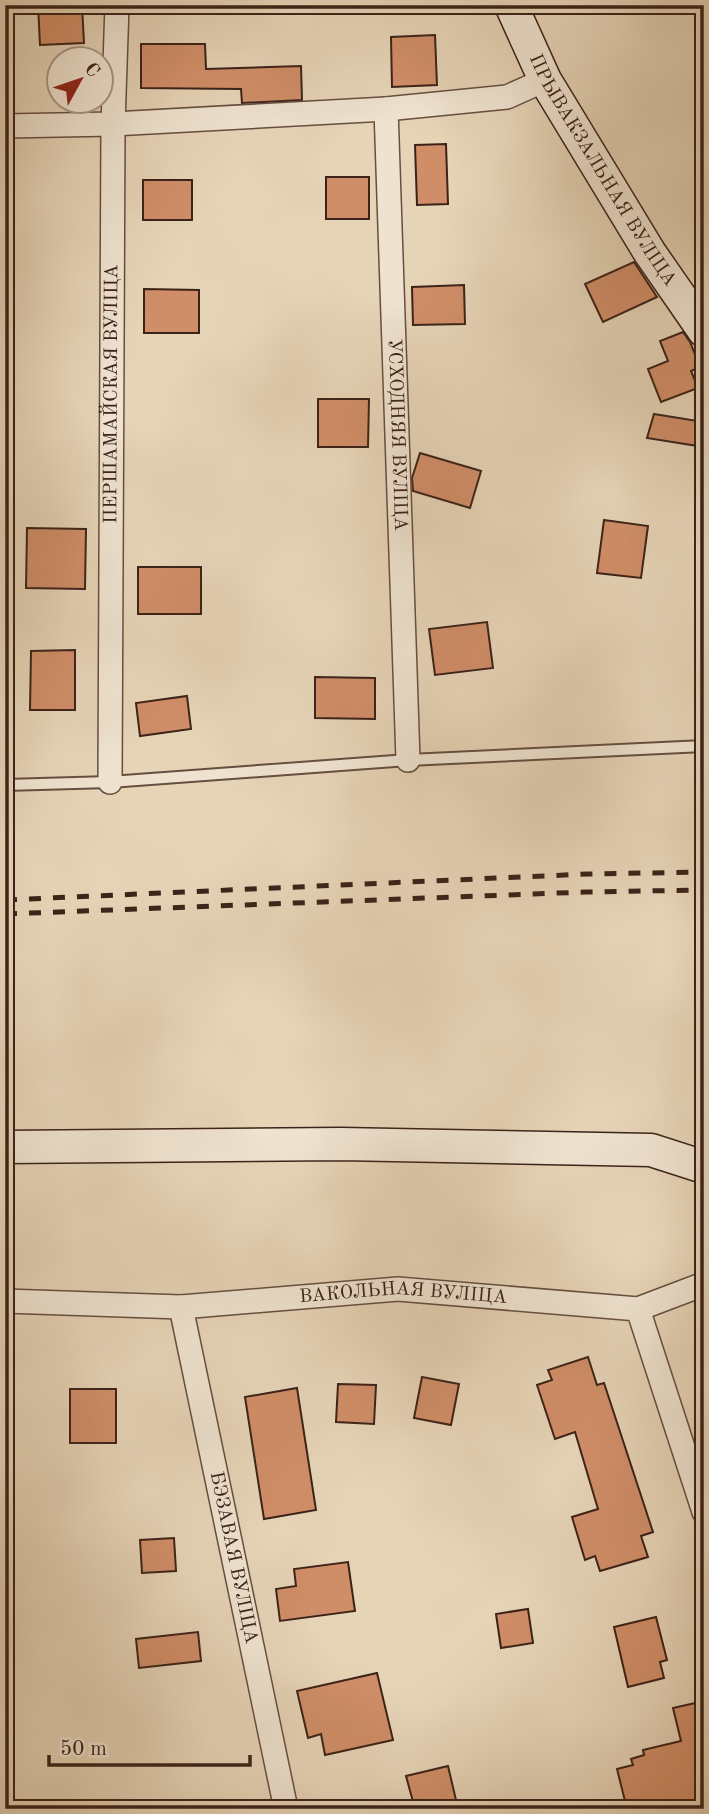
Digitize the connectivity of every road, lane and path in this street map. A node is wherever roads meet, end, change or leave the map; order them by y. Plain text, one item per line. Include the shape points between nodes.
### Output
1 (117, 5) edge
2 (511, 5) edge
3 (545, 80) junction
4 (386, 109) junction
5 (113, 124) junction
6 (5, 126) edge
7 (704, 331) edge
8 (704, 746) edge
9 (408, 760) junction
10 (110, 782) junction
11 (5, 785) edge
12 (5, 1147) edge
13 (704, 1167) edge
14 (704, 1284) edge
15 (5, 1301) edge
16 (181, 1307) junction
17 (638, 1309) junction
18 (696, 1463) edge
19 (704, 1512) edge
20 (286, 1809) edge

1 - 5 street, ПЕРШАМАЙСКАЯ ВУЛІЦА
2 - 3 main road, ПРЫВАКЗАЛЬНАЯ ВУЛІЦА
3 - 4 street via 507,97
3 - 7 main road, ПРЫВАКЗАЛЬНАЯ ВУЛІЦА via 650,253
4 - 5 street
4 - 9 street, УСХОДНЯЯ ВУЛІЦА
5 - 6 street
5 - 10 street, ПЕРШАМАЙСКАЯ ВУЛІЦА
8 - 9 lane
9 - 10 lane
10 - 11 lane
12 - 13 main road via 341,1144 651,1150
14 - 17 street
15 - 16 street, ВАКОЛЬНАЯ ВУЛІЦА
16 - 17 street, ВАКОЛЬНАЯ ВУЛІЦА via 398,1289
16 - 20 street, БЭЗАВАЯ ВУЛІЦА
17 - 18 street
18 - 19 street

